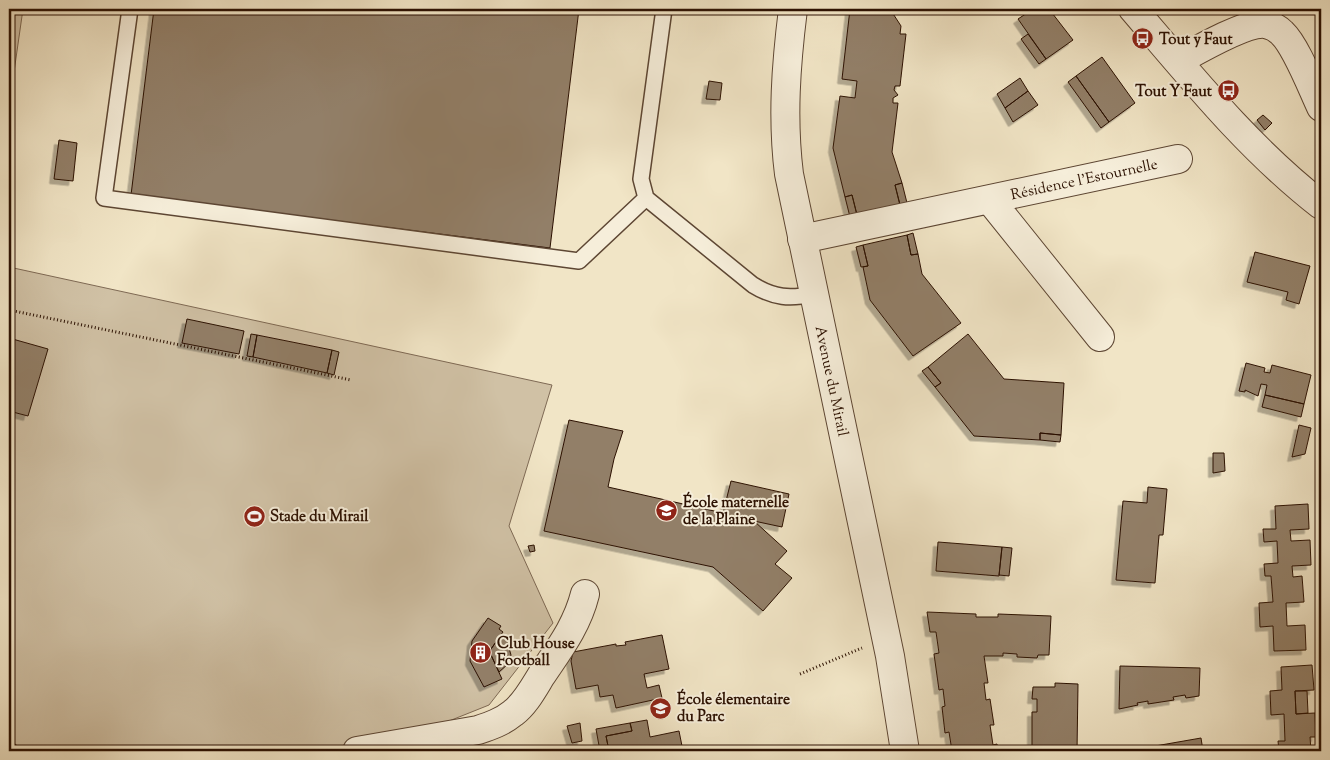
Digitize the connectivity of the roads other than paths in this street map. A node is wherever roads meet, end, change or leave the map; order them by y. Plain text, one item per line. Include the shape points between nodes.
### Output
1 (130, 9) edge
2 (664, 9) edge
3 (793, 9) edge
4 (1133, 9) edge
5 (1178, 61) junction
6 (1321, 107) edge
7 (1178, 159) dead end
8 (646, 198) junction
9 (990, 200) junction
10 (1321, 203) edge
11 (802, 239) junction
12 (814, 294) junction
13 (1100, 337) dead end
14 (585, 594) dead end
15 (357, 751) edge
16 (905, 751) edge

1 - 8 lane via 104,198 579,261
2 - 8 lane via 641,179
3 - 11 street, Avenue du Mirail via 784,110 789,174
4 - 5 street
5 - 6 street via 1249,26 1264,24 1275,27 1290,45
5 - 10 street via 1254,146
7 - 9 street, Résidence l'Estournelle
8 - 12 lane via 766,294 780,298
9 - 11 street, Résidence l'Estournelle
9 - 13 street, Résidence l'Estournelle
11 - 12 street, Avenue du Mirail
12 - 16 street, Avenue du Mirail via 890,656
14 - 15 street via 581,611 568,636 513,713 478,730

